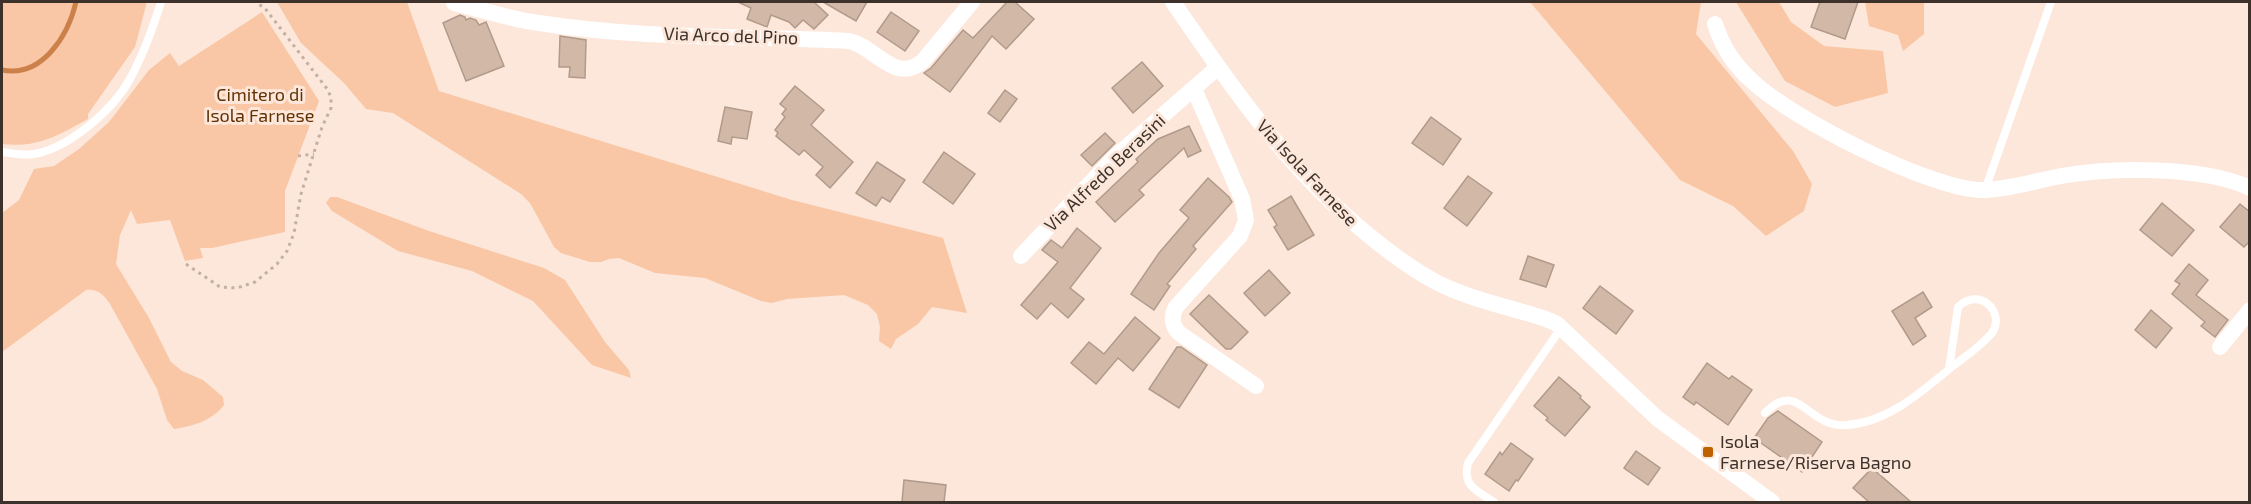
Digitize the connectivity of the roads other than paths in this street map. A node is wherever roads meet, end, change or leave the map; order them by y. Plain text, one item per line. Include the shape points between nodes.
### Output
1 (161, 2) edge
2 (972, 2) edge
3 (2051, 2) edge
4 (454, 3) dead end
5 (1178, 3) edge
6 (1715, 24) dead end
7 (1217, 68) junction
8 (1194, 88) junction
9 (2, 152) edge
10 (2250, 188) edge
11 (1985, 190) junction
12 (1022, 256) dead end
13 (2250, 310) edge
14 (1561, 328) junction
15 (2220, 347) dead end
16 (1949, 369) junction
17 (1256, 386) dead end
18 (1766, 413) dead end
19 (1494, 502) edge
20 (1772, 502) edge

1 - 9 lane via 129,81 81,133 51,150 32,155
2 - 4 street, Via Arco del Pino via 922,61 904,70 849,41 712,37 564,26
3 - 11 lane
5 - 7 street, Via Isola Farnese
6 - 11 street via 1735,63 1777,101 1913,172 1953,186
7 - 8 street, Via Alfredo Berasini
7 - 14 street, Via Isola Farnese via 1308,179 1392,254 1454,291 1543,318
8 - 12 street, Via Alfredo Berasini via 1114,157
8 - 17 street via 1242,199 1246,220 1240,236 1176,307 1174,325 1179,333
10 - 11 street via 2216,176 2121,171
13 - 15 street
14 - 19 lane via 1468,463 1468,482
14 - 20 street, Via Isola Farnese via 1653,414
16 - 16 lane via 1986,340 1996,327 1993,310 1980,299 1968,299 1958,307
16 - 18 lane via 1899,407 1855,424 1829,424 1788,399 1777,402

